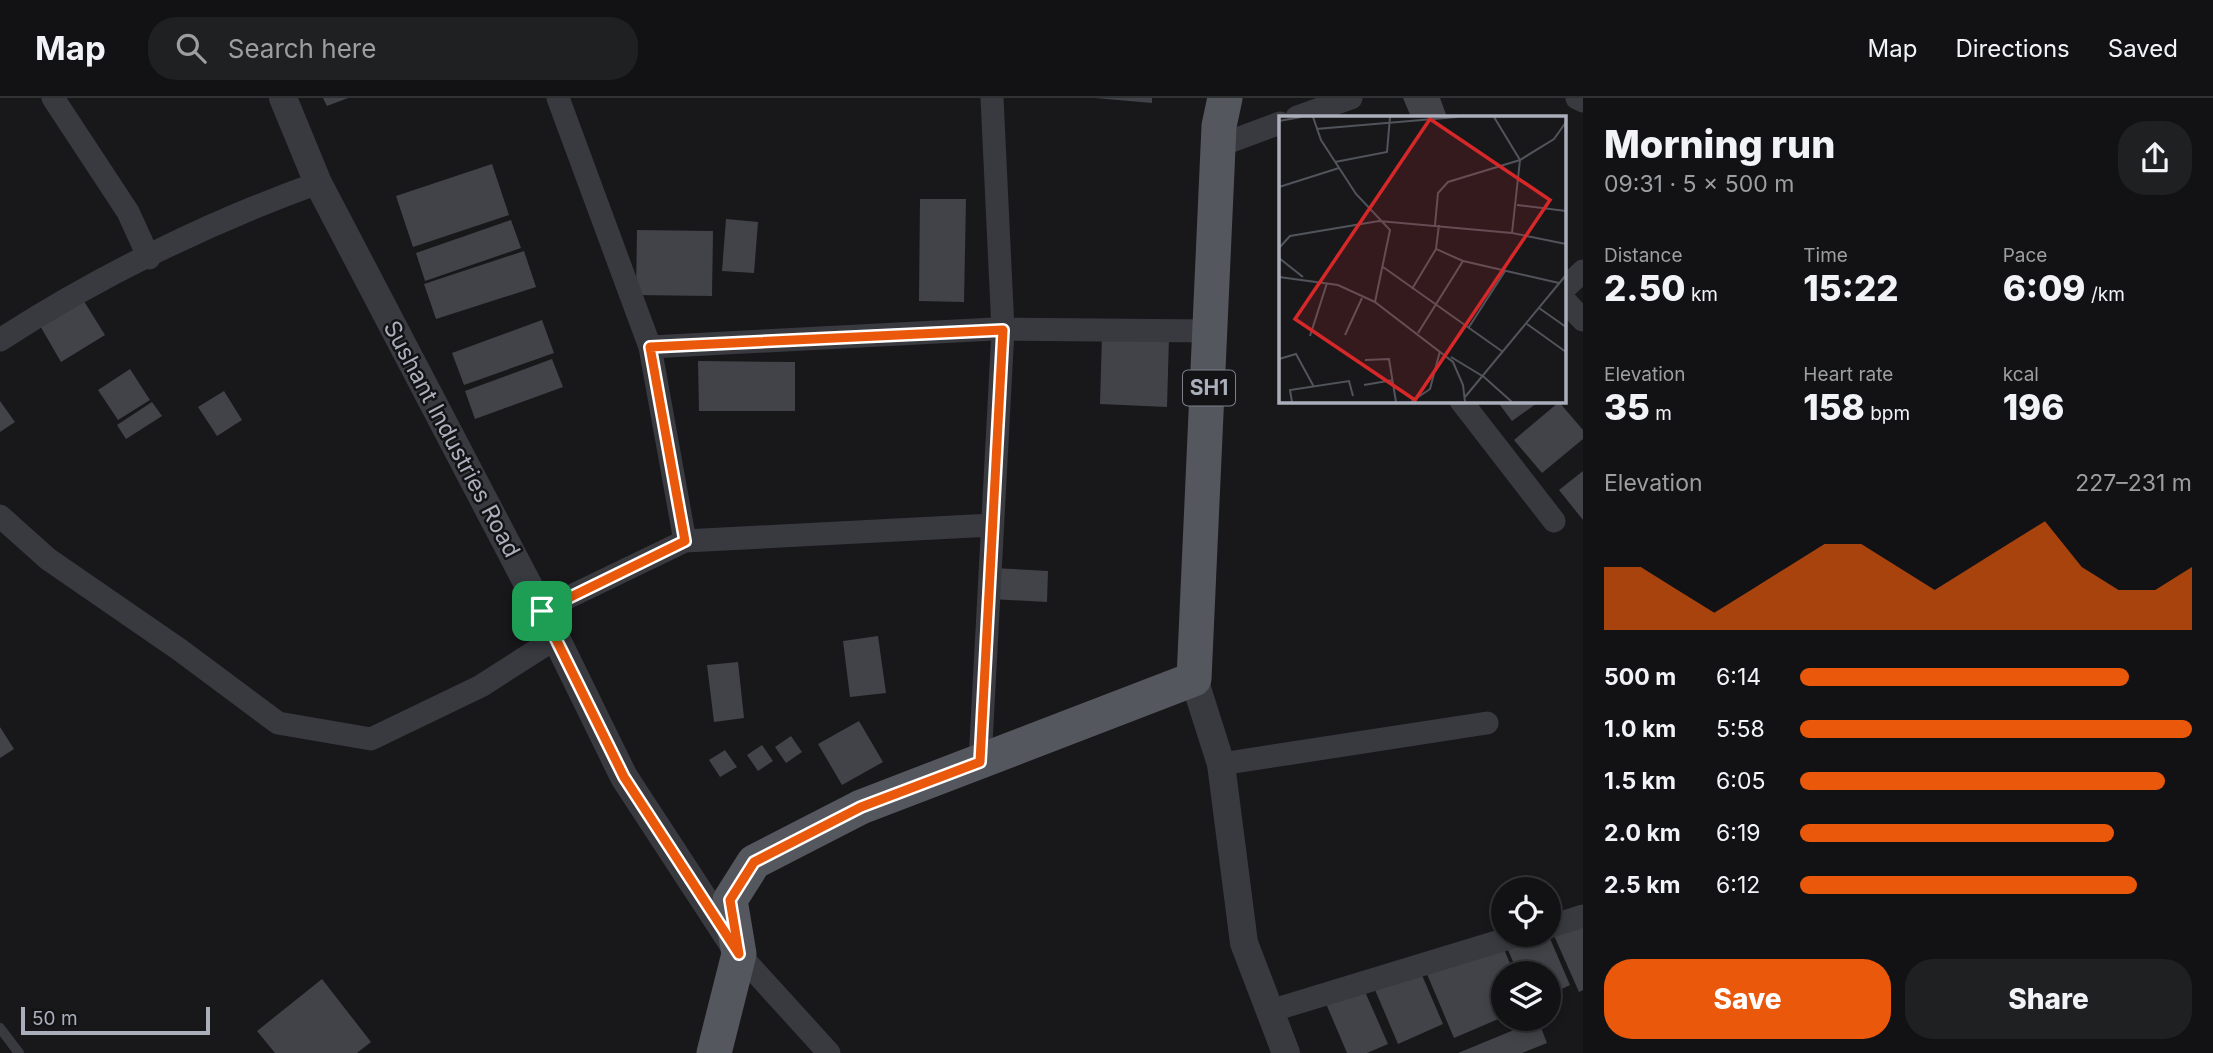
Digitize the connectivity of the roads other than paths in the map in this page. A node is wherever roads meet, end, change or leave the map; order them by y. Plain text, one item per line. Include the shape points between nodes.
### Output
1 (53, 98) edge
2 (283, 98) edge
3 (558, 98) edge
4 (992, 98) edge
5 (1225, 98) edge
6 (1351, 98) edge
7 (1577, 98) edge
8 (1583, 100) edge
9 (1300, 116) edge
10 (1279, 123) edge
11 (1218, 146) junction
12 (318, 183) junction
13 (149, 258) junction
14 (1583, 271) edge
15 (1566, 287) edge
16 (1566, 302) edge
17 (1583, 320) edge
18 (1003, 330) junction
19 (1211, 331) junction
20 (0, 340) edge
21 (650, 347) junction
22 (1462, 402) edge
23 (0, 516) edge
24 (1554, 521) dead end
25 (992, 525) junction
26 (685, 541) junction
27 (542, 611) junction
28 (556, 638) junction
29 (1194, 679) junction
30 (1487, 723) dead end
31 (980, 762) junction
32 (1221, 764) junction
33 (1583, 916) edge
34 (1561, 923) edge
35 (1491, 944) edge
36 (739, 954) junction
37 (1270, 1011) junction
38 (0, 1028) edge
39 (19, 1053) edge
40 (714, 1053) edge
41 (829, 1053) edge
42 (1286, 1053) edge

1 - 13 street via 128,212
2 - 12 street, Sushant Industries Road
3 - 21 street
4 - 18 street
5 - 11 main road, SH1
6 - 9 street
7 - 8 street
10 - 11 street
11 - 19 main road, SH1
12 - 13 street via 253,206
12 - 27 street, Sushant Industries Road
13 - 20 street via 51,306
14 - 15 street
16 - 17 street
18 - 19 street
18 - 21 street
18 - 25 street
19 - 29 main road, SH1
21 - 26 street
22 - 24 street
23 - 28 street via 48,559 278,723 371,739 481,686
25 - 26 street
25 - 31 street
26 - 27 street
27 - 28 street, Sushant Industries Road
28 - 36 street, Sushant Industries Road via 624,777
29 - 31 main road
29 - 32 street
30 - 32 street
31 - 36 main road via 861,807 754,862 730,900
32 - 37 street via 1244,943
33 - 34 street
35 - 37 street
36 - 40 main road
36 - 41 street
37 - 42 street
38 - 39 lane

